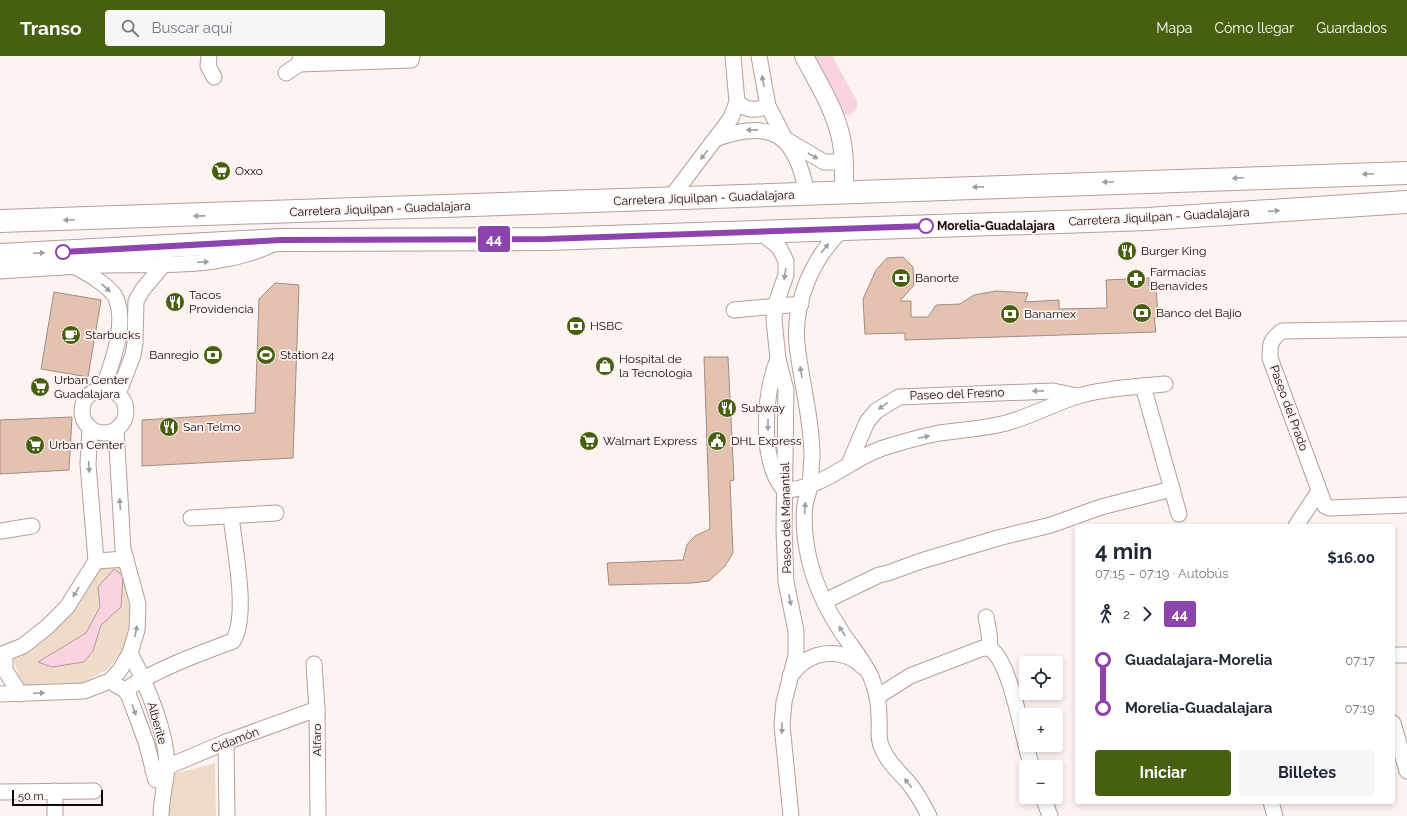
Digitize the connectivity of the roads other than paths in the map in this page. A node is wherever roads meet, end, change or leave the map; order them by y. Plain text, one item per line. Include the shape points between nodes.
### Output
1 (209, 56) edge
2 (733, 56) edge
3 (759, 56) edge
4 (804, 56) edge
5 (300, 60) edge
6 (413, 62) edge
7 (286, 72) dead end
8 (214, 77) dead end
9 (737, 102) junction
10 (768, 106) junction
11 (715, 139) junction
12 (785, 139) junction
13 (844, 162) junction
14 (1407, 173) edge
15 (844, 193) junction
16 (807, 194) junction
17 (669, 200) junction
18 (1407, 202) edge
19 (0, 222) edge
20 (843, 229) junction
21 (760, 232) junction
22 (281, 240) junction
23 (0, 255) edge
24 (164, 264) junction
25 (74, 266) junction
26 (0, 272) edge
27 (801, 304) junction
28 (775, 306) junction
29 (734, 310) dead end
30 (1407, 329) edge
31 (116, 351) junction
32 (133, 355) junction
33 (1165, 384) dead end
34 (1143, 386) junction
35 (103, 388) junction
36 (118, 394) junction
37 (1077, 396) junction
38 (90, 428) junction
39 (116, 430) junction
40 (848, 464) junction
41 (810, 486) junction
42 (1172, 489) junction
43 (784, 490) junction
44 (1319, 491) junction
45 (1407, 505) edge
46 (276, 513) dead end
47 (1178, 514) dead end
48 (231, 516) junction
49 (191, 518) dead end
50 (1297, 524) edge
51 (32, 526) dead end
52 (0, 531) edge
53 (126, 559) junction
54 (96, 561) junction
55 (825, 601) junction
56 (986, 617) dead end
57 (990, 648) junction
58 (130, 653) junction
59 (2, 655) edge
60 (1395, 655) edge
61 (1407, 655) edge
62 (314, 664) dead end
63 (790, 676) junction
64 (871, 677) junction
65 (143, 678) junction
66 (110, 681) junction
67 (125, 690) junction
68 (0, 694) edge
69 (20, 694) junction
70 (877, 697) junction
71 (317, 709) junction
72 (1395, 730) edge
73 (226, 742) junction
74 (1030, 760) edge
75 (160, 769) junction
76 (1407, 771) edge
77 (55, 791) junction
78 (94, 791) dead end
79 (0, 792) edge
80 (1046, 804) edge
81 (1272, 804) edge
82 (55, 816) edge
83 (161, 816) edge
84 (227, 816) edge
85 (318, 816) edge
86 (791, 816) edge
87 (929, 816) edge
88 (1050, 816) edge
89 (1276, 816) edge

1 - 8 street via 208,66
2 - 9 street
10 -> 3 street
4 - 13 street via 836,119
5 - 6 street
5 - 7 street
9 - 10 street via 743,108 751,110
9 - 11 street via 731,118
10 - 12 street
12 -> 11 street via 762,130 748,130
11 -> 17 street
12 -> 13 street via 824,162
12 - 16 street via 803,169
13 - 15 street
14 -> 15 highway, Carretera Jiquilpan - Guadalajara via 1033,184
15 - 16 highway, Carretera Jiquilpan - Guadalajara
16 - 17 highway, Carretera Jiquilpan - Guadalajara
17 -> 19 highway, Carretera Jiquilpan - Guadalajara
20 -> 18 highway, Carretera Jiquilpan - Guadalajara via 1148,219
20 - 21 highway, Carretera Jiquilpan - Guadalajara
27 -> 20 street, Paseo del Manantial via 821,254
21 - 22 highway, Carretera Jiquilpan - Guadalajara via 546,239
21 -> 28 street, Paseo del Manantial via 779,246 786,261 784,280
23 -> 22 highway, Carretera Jiquilpan - Guadalajara
24 -> 22 street via 228,260
24 - 25 street
24 - 32 street via 136,301
25 - 26 street
25 -> 31 street via 102,284 116,298 119,322
27 - 28 street
41 -> 27 street, Paseo del Manantial via 811,435 797,338
28 - 29 street
28 -> 43 street, Paseo del Manantial via 775,339 786,390
30 - 44 street, Paseo del Prado via 1282,331 1273,338 1270,358
31 - 32 street
31 - 35 street
32 - 36 street
33 - 34 street, Paseo del Fresno
34 - 37 street, Paseo del Fresno
34 - 42 street
35 - 36 street
35 - 38 street via 89,394 82,406 84,420
36 - 39 street via 123,399 126,412
40 -> 37 street, Paseo del Fresno via 882,448 913,439 988,428 1010,422
37 -> 40 street, Paseo del Fresno via 1053,391 899,396 876,411 867,422
38 - 39 street via 103,433
38 -> 54 street via 88,464
53 -> 39 street via 123,550
40 - 41 street, Paseo del Fresno
41 - 43 street, Paseo del Fresno
55 -> 41 street, Paseo del Manantial via 809,558 804,530 805,504
42 - 47 street
42 - 55 street via 1101,508 1051,525 998,538 960,541 932,548 885,567 879,575
43 -> 63 street, Paseo del Manantial via 786,582 796,631 796,655
44 - 45 street, Paseo del Prado via 1325,506 1330,508
44 - 50 street
46 - 48 street
48 - 49 street
48 - 65 street via 240,597 238,634 233,641
51 - 52 street
53 - 54 street
58 -> 53 street via 137,630 138,604
54 -> 59 street via 67,607 23,646
64 -> 55 street, Paseo del Manantial
56 - 57 street
57 - 70 street via 910,676
57 - 74 street via 995,652 1010,686
58 - 65 street, Alberite
58 - 66 street
59 - 69 street via 5,670
60 - 61 street
62 - 71 street, Alfaro
63 - 64 street via 804,662 818,656 844,654 857,660
63 -> 86 street, Paseo del Manantial via 782,725
64 - 70 street, Paseo del Manantial
65 - 67 street
65 - 75 street, Alberite via 164,739
66 - 67 street
69 -> 66 street via 84,691
67 -> 75 street, Alberite
68 - 69 street
87 -> 70 street, Paseo del Manantial via 920,799 882,748 878,734
71 - 73 street, Cidamón
71 - 85 street, Alfaro
72 - 76 street
73 - 75 street, Cidamón
73 - 84 street
75 - 83 street, Alberite
77 - 78 street
77 - 79 street
77 - 82 street
80 - 88 street
81 - 89 street

